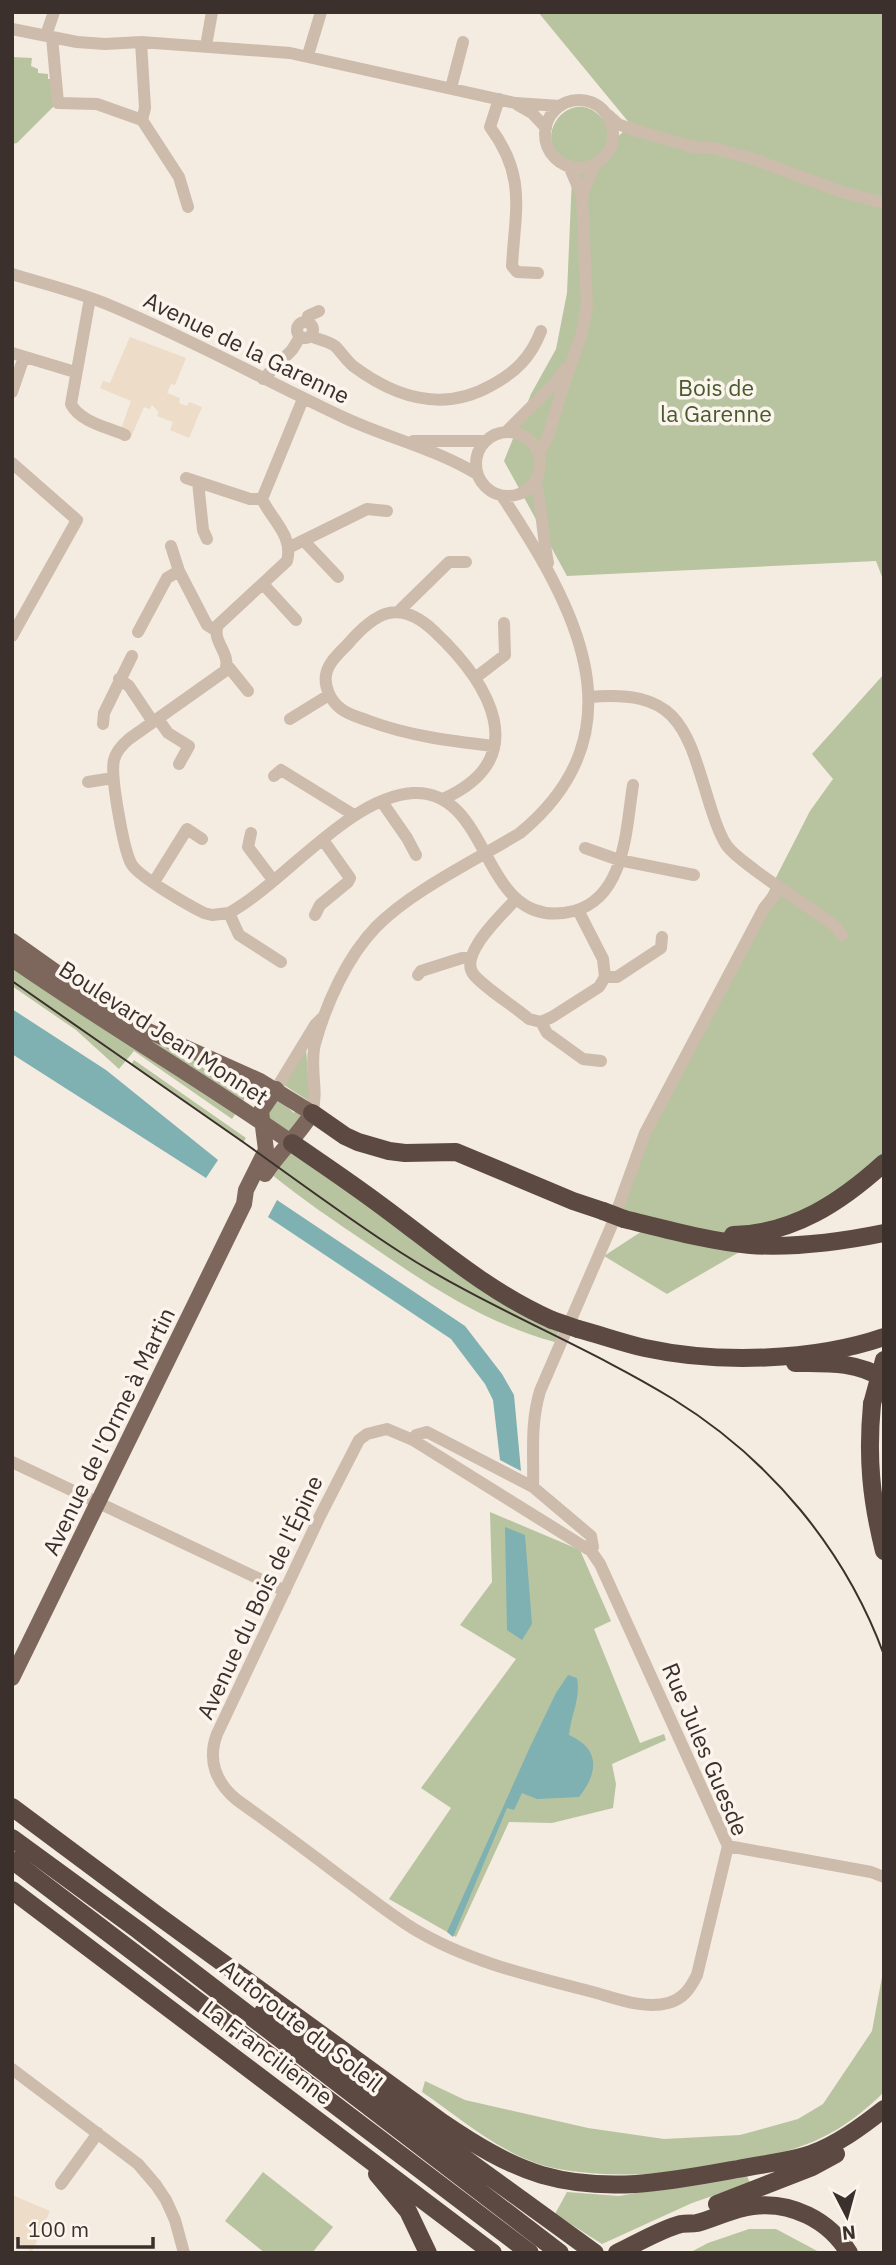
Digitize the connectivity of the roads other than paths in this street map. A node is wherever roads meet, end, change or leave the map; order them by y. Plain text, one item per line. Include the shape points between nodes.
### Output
1 (54, 12) edge
2 (212, 12) edge
3 (321, 12) edge
4 (12, 29) edge
5 (49, 36) junction
6 (141, 42) junction
7 (463, 43) dead end
8 (206, 46) junction
9 (308, 55) junction
10 (452, 88) junction
11 (499, 99) junction
12 (515, 103) junction
13 (560, 106) junction
14 (608, 115) junction
15 (142, 120) junction
16 (546, 128) junction
17 (675, 142) junction
18 (610, 150) junction
19 (594, 165) junction
20 (569, 166) junction
21 (582, 196) junction
22 (884, 203) edge
23 (188, 207) dead end
24 (12, 268) edge
25 (538, 273) dead end
26 (12, 274) edge
27 (70, 291) junction
28 (90, 298) junction
29 (319, 311) dead end
30 (541, 331) dead end
31 (305, 337) junction
32 (578, 346) junction
33 (18, 355) edge
34 (75, 372) junction
35 (263, 379) junction
36 (12, 391) edge
37 (303, 399) junction
38 (506, 432) junction
39 (125, 435) dead end
40 (405, 441) junction
41 (486, 441) junction
42 (539, 453) junction
43 (12, 463) edge
44 (477, 474) junction
45 (534, 484) junction
46 (502, 496) junction
47 (262, 499) junction
48 (387, 511) dead end
49 (207, 539) dead end
50 (304, 541) junction
51 (171, 546) dead end
52 (288, 548) junction
53 (466, 562) dead end
54 (550, 570) junction
55 (179, 571) junction
56 (338, 577) dead end
57 (263, 583) junction
58 (418, 594) junction
59 (398, 611) junction
60 (420, 618) junction
61 (296, 620) dead end
62 (504, 623) dead end
63 (215, 630) junction
64 (138, 632) dead end
65 (12, 636) edge
66 (132, 656) dead end
67 (227, 665) junction
68 (475, 678) junction
69 (119, 679) junction
70 (248, 691) dead end
71 (329, 695) junction
72 (589, 697) junction
73 (290, 719) dead end
74 (155, 721) junction
75 (103, 724) dead end
76 (494, 746) junction
77 (179, 764) dead end
78 (274, 776) dead end
79 (113, 778) junction
80 (88, 782) dead end
81 (633, 785) dead end
82 (465, 789) junction
83 (443, 799) junction
84 (382, 802) junction
85 (458, 810) junction
86 (354, 815) junction
87 (251, 833) dead end
88 (202, 839) dead end
89 (323, 841) junction
90 (585, 848) dead end
91 (486, 854) junction
92 (415, 855) dead end
93 (620, 860) junction
94 (694, 875) dead end
95 (273, 880) junction
96 (154, 882) junction
97 (775, 885) junction
98 (516, 899) junction
99 (578, 910) junction
100 (229, 913) junction
101 (315, 915) dead end
102 (842, 935) dead end
103 (662, 937) dead end
104 (12, 941) edge
105 (470, 958) junction
106 (12, 959) edge
107 (281, 962) dead end
108 (418, 975) dead end
109 (605, 977) junction
110 (325, 1015) junction
111 (541, 1022) junction
112 (601, 1060) dead end
113 (276, 1089) junction
114 (312, 1113) junction
115 (262, 1122) junction
116 (292, 1143) junction
117 (884, 1163) edge
118 (244, 1204) junction
119 (884, 1233) edge
120 (702, 1236) junction
121 (884, 1337) edge
122 (758, 1356) junction
123 (884, 1360) edge
124 (884, 1379) edge
125 (413, 1440) junction
126 (12, 1462) edge
127 (533, 1487) junction
128 (99, 1502) junction
129 (538, 1518) joint
130 (884, 1550) edge
131 (591, 1551) junction
132 (285, 1591) junction
133 (12, 1678) edge
134 (12, 1807) edge
135 (12, 1838) edge
136 (728, 1846) junction
137 (12, 1860) edge
138 (884, 1877) edge
139 (12, 1890) edge
140 (138, 1930) junction
141 (449, 1947) joint
142 (12, 2069) edge
143 (884, 2109) edge
144 (884, 2118) edge
145 (315, 2119) junction
146 (98, 2133) junction
147 (61, 2184) dead end
148 (681, 2224) junction
149 (184, 2253) edge
150 (428, 2253) edge
151 (494, 2253) edge
152 (530, 2253) edge
153 (559, 2253) edge
154 (595, 2253) edge
155 (617, 2253) edge
156 (849, 2253) edge

1 - 5 street
2 - 8 street
3 - 9 street
4 - 5 street
5 - 6 street via 105,44
5 - 15 street via 58,108 97,104
6 - 8 street
6 - 15 street
7 - 10 street
8 - 9 street
9 - 10 street
10 - 11 street
11 - 12 street
11 - 25 street via 490,127 502,143 515,177 512,266 517,272
12 - 13 street
12 - 16 street
13 - 14 street via 570,101 592,102
13 - 16 street
14 - 17 street via 618,124
14 - 18 street via 614,132
15 - 23 street via 179,177
16 - 20 street via 551,154
17 - 18 street via 631,137
17 - 22 street via 750,158
18 - 19 street
19 - 20 street
19 - 21 street
20 - 21 street
21 - 32 street via 587,290
24 - 27 street, Avenue de la Garenne
26 - 27 street, Avenue de la Garenne
27 - 28 street, Avenue de la Garenne
28 - 34 street
28 - 35 street, Avenue de la Garenne via 141,318
29 - 31 street via 308,316 312,327
30 - 31 street via 525,362 508,375 474,394 440,401 416,398 386,386 353,366 335,346
31 - 35 street
32 - 38 street via 556,382
32 - 42 street
33 - 34 street
33 - 36 street
34 - 39 street via 71,404 75,412
35 - 37 street, Avenue de la Garenne
37 - 40 street, Avenue de la Garenne
37 - 47 street
38 - 41 street
38 - 42 street via 526,437
40 - 41 street, Avenue de la Garenne
40 - 44 street, Avenue de la Garenne
41 - 44 street via 477,456
42 - 45 street via 540,469
43 - 65 street via 77,520
44 - 46 street via 487,488
45 - 46 street via 519,495
45 - 54 street
46 - 54 street
47 - 49 street via 192,480
47 - 52 street
48 - 50 street via 367,509
50 - 52 street
50 - 56 street
51 - 55 street
52 - 57 street via 287,561
53 - 58 street via 450,562
54 - 72 street via 581,649
55 - 63 street via 207,625
55 - 64 street via 167,578
57 - 61 street
57 - 63 street
58 - 59 street
58 - 60 street
59 - 60 street
59 - 71 street via 367,623 334,659 326,675
60 - 68 street
62 - 68 street via 505,655
63 - 67 street
66 - 69 street
67 - 70 street
67 - 74 street via 220,676
68 - 76 street via 495,718
69 - 74 street
69 - 75 street
71 - 73 street
71 - 76 street via 341,709 382,726 445,741
72 - 91 street via 582,744 561,792 534,821
72 - 97 street via 640,698 656,704 678,723 693,751 720,834 732,852
74 - 77 street via 189,746
74 - 79 street via 117,752
76 - 82 street via 484,772
78 - 86 street via 281,769
79 - 80 street
79 - 96 street via 128,858
81 - 93 street
82 - 83 street
82 - 85 street
83 - 84 street via 414,793
83 - 85 street
84 - 86 street
84 - 92 street
85 - 91 street
86 - 89 street
87 - 95 street via 248,847
88 - 96 street via 187,829
89 - 95 street
89 - 101 street via 350,878
90 - 93 street
91 - 98 street via 500,882
91 - 110 street via 379,925 355,954
93 - 94 street
93 - 99 street via 607,890
95 - 100 street
96 - 100 street via 204,913
97 - 102 street
97 - 127 street via 645,1133 611,1227 540,1391 532,1437
98 - 99 street via 546,912
98 - 105 street
99 - 109 street via 603,959
100 - 107 street via 239,935
103 - 109 street via 661,948 617,977
104 - 113 main road via 135,1024
105 - 108 street
105 - 111 street via 474,975 529,1019
106 - 115 main road, Boulevard Jean Monnet
109 - 111 street via 599,987
110 - 113 street
110 - 114 street via 315,1045
111 - 112 street via 547,1033 583,1059
113 - 114 main road
113 - 115 main road via 261,1111
114 - 116 main road, Avenue de l'Orme à Martin
114 - 120 highway, bridge via 345,1136 374,1148 456,1152 624,1219
115 - 116 main road, Boulevard Jean Monnet
115 - 118 main road, Avenue de l'Orme à Martin via 266,1150
116 - 118 main road, Avenue de l'Orme à Martin via 277,1155
116 - 122 highway, bridge via 462,1267 552,1320 647,1348
117 - 120 highway via 848,1195 810,1216 766,1231
118 - 128 main road, Avenue de l'Orme à Martin
119 - 120 highway via 779,1245 740,1244
121 - 122 highway via 835,1349
122 - 124 highway via 773,1363 853,1365
123 - 130 highway, bridge via 872,1404 869,1457
125 - 127 street via 427,1432
125 - 129 street, Avenue du Bois de l'Épine
125 - 132 street, Avenue du Bois de l'Épine via 387,1429 359,1440
126 - 128 street
127 - 131 street via 591,1536
128 - 132 street
128 - 133 main road, Avenue de l'Orme à Martin
129 - 131 street, Rue Jules Guesde
131 - 136 street, Rue Jules Guesde
132 - 141 street, Avenue du Bois de l'Épine via 212,1746 218,1780 237,1800 385,1910
134 - 143 highway, La Francilienne via 443,2123 525,2169 562,2180 615,2185 671,2181 809,2154 855,2132
135 - 140 highway, Autoroute du Soleil
136 - 138 street
136 - 141 street, Rue Jules Guesde via 697,1975 691,1988 666,2004 628,2001 525,1975
137 - 152 highway, Autoroute du Soleil
139 - 145 highway, La Francilienne
140 - 153 highway, Autoroute du Soleil
140 - 154 highway via 169,1944
142 - 146 street
144 - 148 highway via 812,2167 688,2216
145 - 150 highway via 323,2132 397,2195
145 - 151 highway, La Francilienne
146 - 147 street
146 - 149 street via 138,2164 156,2185
148 - 155 highway
148 - 156 highway via 753,2206 777,2205 816,2219

